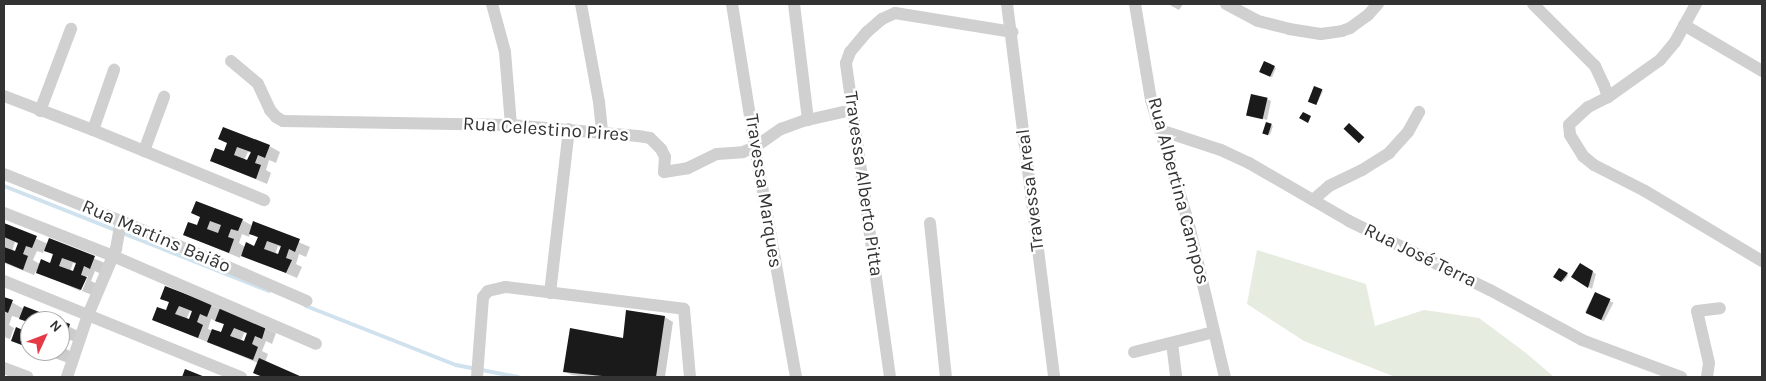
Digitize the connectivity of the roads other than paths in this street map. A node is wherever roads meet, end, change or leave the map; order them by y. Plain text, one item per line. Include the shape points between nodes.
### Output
1 (492, 4) edge
2 (581, 4) edge
3 (732, 4) edge
4 (794, 4) edge
5 (1007, 4) edge
6 (1135, 4) edge
7 (1226, 4) edge
8 (1378, 4) edge
9 (1533, 4) edge
10 (1696, 4) edge
11 (895, 8) edge
12 (1684, 25) junction
13 (71, 29) dead end
14 (1012, 32) junction
15 (231, 60) dead end
16 (114, 70) dead end
17 (1762, 71) edge
18 (4, 96) edge
19 (164, 97) dead end
20 (1608, 97) junction
21 (852, 110) junction
22 (40, 111) junction
23 (1418, 112) dead end
24 (808, 120) junction
25 (511, 125) junction
26 (569, 129) junction
27 (93, 130) junction
28 (1160, 130) junction
29 (602, 132) junction
30 (755, 147) junction
31 (144, 151) junction
32 (4, 174) edge
33 (264, 200) dead end
34 (1313, 200) junction
35 (4, 213) edge
36 (930, 223) dead end
37 (121, 226) junction
38 (115, 252) junction
39 (1762, 261) edge
40 (4, 281) edge
41 (550, 293) junction
42 (307, 301) dead end
43 (1720, 308) dead end
44 (88, 314) junction
45 (1214, 332) junction
46 (1172, 343) junction
47 (316, 344) dead end
48 (1134, 352) dead end
49 (4, 368) edge
50 (26, 377) edge
51 (67, 377) edge
52 (240, 377) edge
53 (477, 377) edge
54 (690, 377) edge
55 (796, 377) edge
56 (890, 377) edge
57 (946, 377) edge
58 (1054, 377) edge
59 (1176, 377) edge
60 (1225, 377) edge
61 (1681, 377) edge
62 (1707, 377) edge

1 - 25 street via 505,52
2 - 29 street
3 - 30 street, Travessa Marques
4 - 24 street
5 - 14 street, Travessa Areal
6 - 28 street, Rua Albertina Campos via 1151,100
7 - 8 street via 1258,20 1321,34 1350,28
9 - 20 street via 1595,66
10 - 12 street
11 - 14 street, Travessa Alberto Pitta
11 - 21 street, Travessa Alberto Pitta via 850,52 846,62
12 - 17 street
12 - 20 street via 1660,60
13 - 22 street
14 - 58 street, Travessa Areal
15 - 25 street, Rua Celestino Pires via 258,84 270,110 283,120
16 - 27 street
18 - 22 street
19 - 31 street
20 - 39 street via 1588,107 1569,125 1570,135 1582,156
21 - 24 street, Rua Celestino Pires
21 - 56 street, Travessa Alberto Pitta
22 - 27 street
23 - 34 street via 1408,132 1389,153 1329,186
24 - 30 street, Rua Celestino Pires via 781,129
25 - 26 street, Rua Celestino Pires
26 - 29 street, Rua Celestino Pires
26 - 41 street
27 - 31 street
28 - 34 street, Rua José Terra via 1221,150
28 - 45 street, Rua Albertina Campos via 1188,221
29 - 30 street, Rua Celestino Pires via 650,138 665,158 664,172 688,168 717,154 743,152
30 - 55 street, Travessa Marques
31 - 33 street
32 - 37 street, Rua Martins Baião
34 - 61 street, Rua José Terra via 1582,340
35 - 38 street
36 - 57 street
37 - 38 street
37 - 42 street, Rua Martins Baião
38 - 44 street
38 - 47 street
40 - 44 street
41 - 53 street via 506,287 488,290 483,297
41 - 54 street via 684,309
43 - 62 street via 1698,311 1709,363
44 - 51 street
44 - 52 street
45 - 46 street
45 - 60 street, Rua Albertina Campos
46 - 48 street
46 - 59 street
49 - 50 street

